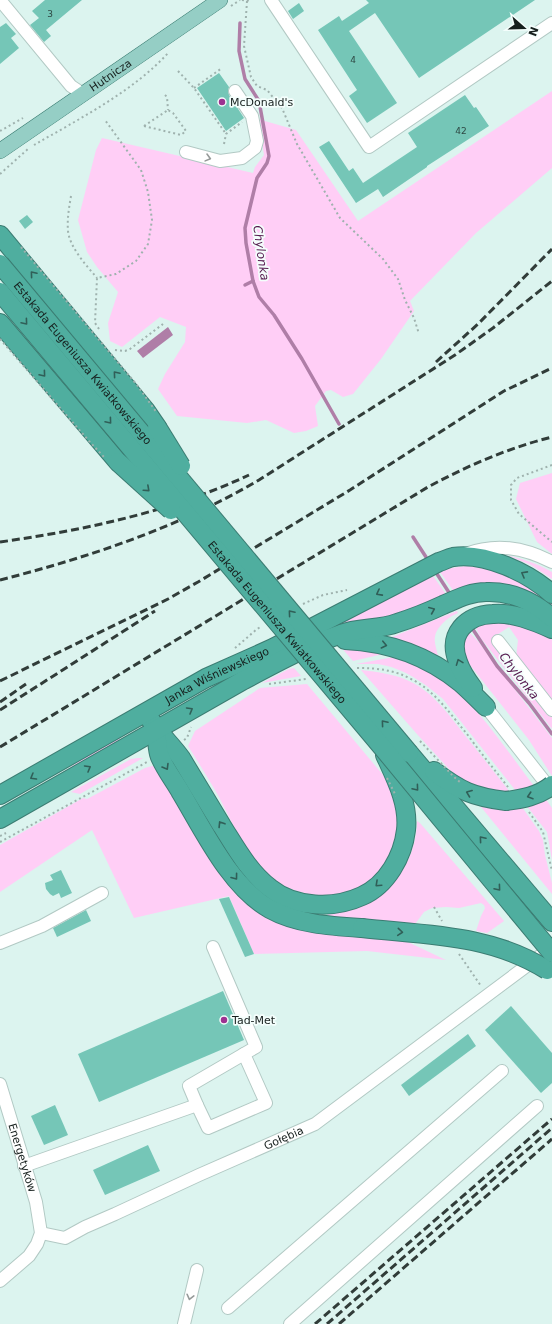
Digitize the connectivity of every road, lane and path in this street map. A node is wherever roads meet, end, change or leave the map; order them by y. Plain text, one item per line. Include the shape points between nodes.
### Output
1 (0, 0) edge
2 (220, 0) edge
3 (242, 0) edge
4 (248, 0) edge
5 (271, 0) edge
6 (552, 23) edge
7 (222, 68) dead end
8 (153, 69) dead end
9 (178, 71) dead end
10 (194, 88) junction
11 (235, 91) dead end
12 (83, 94) junction
13 (165, 95) dead end
14 (168, 110) junction
15 (252, 116) junction
16 (105, 120) dead end
17 (226, 134) junction
18 (224, 144) dead end
19 (0, 151) edge
20 (186, 152) dead end
21 (0, 174) edge
22 (71, 196) dead end
23 (0, 235) edge
24 (18, 250) junction
25 (0, 264) edge
26 (97, 278) junction
27 (0, 292) edge
28 (0, 323) edge
29 (163, 324) dead end
30 (419, 334) dead end
31 (102, 335) dead end
32 (0, 339) edge
33 (110, 346) dead end
34 (158, 414) dead end
35 (105, 458) dead end
36 (552, 465) edge
37 (209, 514) junction
38 (552, 542) edge
39 (221, 555) junction
40 (446, 560) junction
41 (552, 562) edge
42 (552, 594) edge
43 (299, 598) dead end
44 (304, 604) dead end
45 (552, 618) edge
46 (261, 624) dead end
47 (552, 629) edge
48 (266, 630) dead end
49 (498, 642) dead end
50 (318, 644) junction
51 (352, 663) dead end
52 (306, 678) dead end
53 (312, 678) dead end
54 (311, 684) dead end
55 (262, 685) dead end
56 (486, 707) junction
57 (552, 710) edge
58 (145, 712) junction
59 (156, 730) junction
60 (413, 746) junction
61 (382, 747) junction
62 (148, 762) dead end
63 (386, 776) dead end
64 (461, 783) dead end
65 (552, 785) edge
66 (509, 787) dead end
67 (552, 792) edge
68 (0, 795) edge
69 (396, 796) dead end
70 (527, 810) dead end
71 (0, 819) edge
72 (0, 842) edge
73 (552, 871) edge
74 (102, 893) dead end
75 (552, 922) edge
76 (0, 943) edge
77 (213, 947) dead end
78 (552, 947) edge
79 (552, 953) edge
80 (552, 973) edge
81 (244, 1054) junction
82 (502, 1071) dead end
83 (0, 1084) edge
84 (197, 1106) junction
85 (537, 1106) dead end
86 (24, 1166) junction
87 (41, 1233) junction
88 (197, 1270) dead end
89 (0, 1281) edge
90 (228, 1308) dead end
91 (184, 1324) edge
92 (290, 1324) edge

1 - 12 street via 71,86
2 - 12 main road, Hutnicza
3 - 4 path
4 - 30 path via 244,46 251,77 257,86 267,90 282,108 297,144 340,218 383,259 398,278
5 - 6 street via 369,147
7 - 10 path
8 - 21 path via 98,108 31,147
9 - 10 path
10 - 17 path
11 - 15 street
12 - 19 main road, Hutnicza
13 - 14 path
14 - 14 path via 162,114 144,126 181,135 186,131
15 - 17 path
20 -> 15 street via 220,161 230,159 236,151 256,138
16 - 26 path via 141,170 148,192 152,220 148,244 136,261 116,274
17 - 18 path
22 - 26 path via 68,232 81,259
23 - 24 highway
24 - 34 path, bridge via 137,385
37 -> 24 highway, bridge via 146,411
25 - 37 highway, Estakada Eugeniusza Kwiatkowskiego, bridge
26 - 31 path via 95,323
27 -> 39 highway, Estakada Eugeniusza Kwiatkowskiego, bridge
28 -> 39 highway, bridge via 118,462
29 - 33 path via 125,351 115,350
32 - 35 path, bridge
36 - 38 path via 516,478 511,485 511,500 519,514
60 -> 37 highway, Estakada Eugeniusza Kwiatkowskiego, bridge
39 - 61 highway, Estakada Eugeniusza Kwiatkowskiego, bridge
40 - 41 street, Janka Wiśniewskiego via 480,549 507,548 521,549
42 -> 40 highway via 536,581 507,566 482,559
40 -> 58 highway, Janka Wiśniewskiego via 273,648 206,678
43 - 44 path
50 -> 45 highway via 341,633 395,624 467,594 504,593 534,604
46 - 48 path
56 -> 47 highway via 457,661 455,646 460,627 479,616 492,614 517,616
49 - 57 street
50 -> 56 highway via 335,640 357,640 404,650 437,666 461,683
59 -> 50 highway, Janka Wiśniewskiego via 242,681
51 - 66 path via 356,669 378,668 400,674 414,680 432,694
52 - 54 path
53 - 55 path
56 - 67 street
58 - 59 highway
58 -> 68 highway, Janka Wiśniewskiego
61 -> 59 highway, bridge via 399,786 406,810 406,830 401,853 392,870 363,896 345,902 321,905 302,903 284,896 270,888 250,868 173,746
71 -> 59 highway, Janka Wiśniewskiego
59 -> 80 highway, bridge via 159,755 221,859 242,886 269,908 283,915 326,925 454,937 481,942 516,954
60 - 64 path, bridge
65 -> 60 highway, bridge via 521,799 506,801 480,797 452,785
75 -> 60 highway, Estakada Eugeniusza Kwiatkowskiego
61 -> 79 highway, Estakada Eugeniusza Kwiatkowskiego, bridge
62 - 72 path
63 - 69 path, bridge
70 - 73 path via 543,832
74 - 76 street via 42,926
77 - 81 street via 256,1047
78 - 87 street, Gołębia via 315,1124 65,1238
81 - 84 street via 189,1086
81 - 84 street via 266,1103 208,1128
82 - 90 street
83 - 86 street, Energetyków
84 - 86 street
85 - 92 street
86 - 87 street, Energetyków via 36,1202
87 - 89 street via 29,1256
88 -> 91 street

